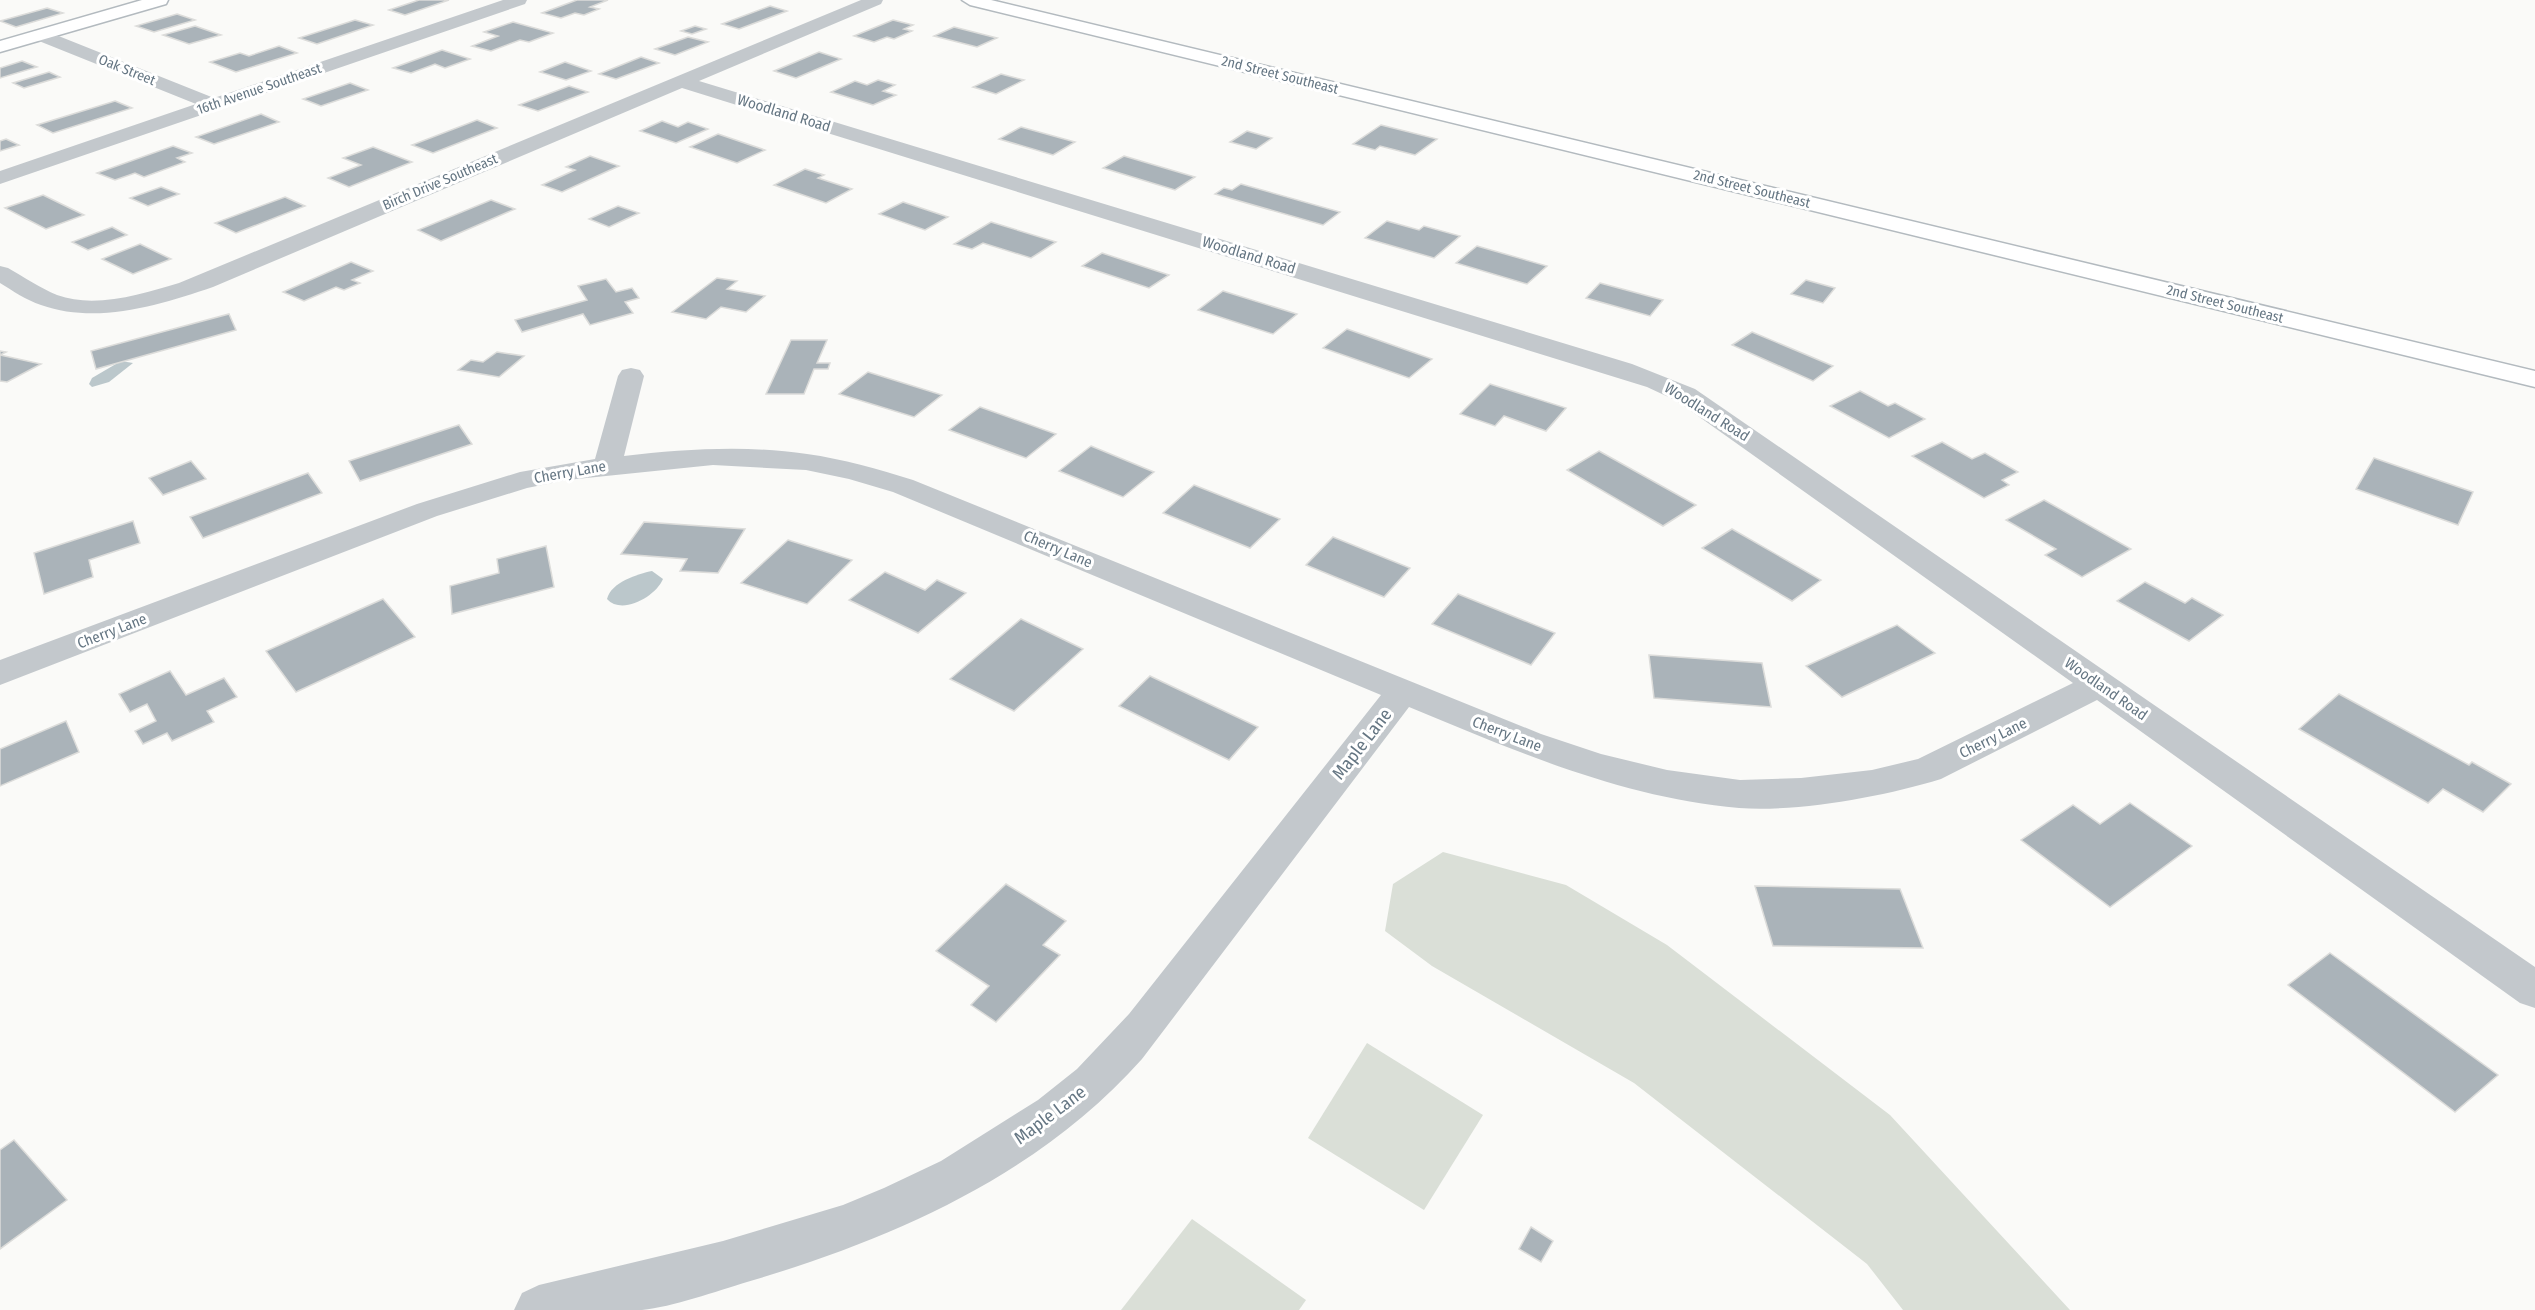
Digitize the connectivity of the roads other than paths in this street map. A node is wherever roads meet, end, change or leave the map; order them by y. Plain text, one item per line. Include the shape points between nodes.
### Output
1 (160, 0) edge
2 (519, 0) edge
3 (875, 0) edge
4 (970, 0) edge
5 (40, 35) junction
6 (0, 47) edge
7 (679, 81) junction
8 (214, 105) junction
9 (0, 178) edge
10 (0, 273) edge
11 (631, 376) dead end
12 (2535, 379) edge
13 (608, 465) junction
14 (0, 673) edge
15 (2100, 684) junction
16 (1402, 692) junction
17 (2532, 984) edge
18 (539, 1310) edge

1 - 5 street
2 - 8 street, 16th Avenue Southeast
3 - 7 street, Birch Drive Southeast
4 - 12 street, 2nd Street Southeast
5 - 6 street
5 - 8 street, Oak Street
7 - 10 street, Birch Drive Southeast via 176,291 115,305 67,305 49,300
7 - 15 street, Woodland Road via 1656,381 1713,412
8 - 9 street, 16th Avenue Southeast
11 - 13 street
13 - 14 street, Cherry Lane via 520,481 457,499
13 - 16 street, Cherry Lane via 713,457 806,462 854,471 951,505
15 - 16 street, Cherry Lane via 1928,770 1872,784 1740,794 1667,784 1597,766
15 - 17 street, Woodland Road
16 - 18 street, Maple Lane via 1141,1030 1091,1084 1041,1124 972,1170 810,1241 736,1263

